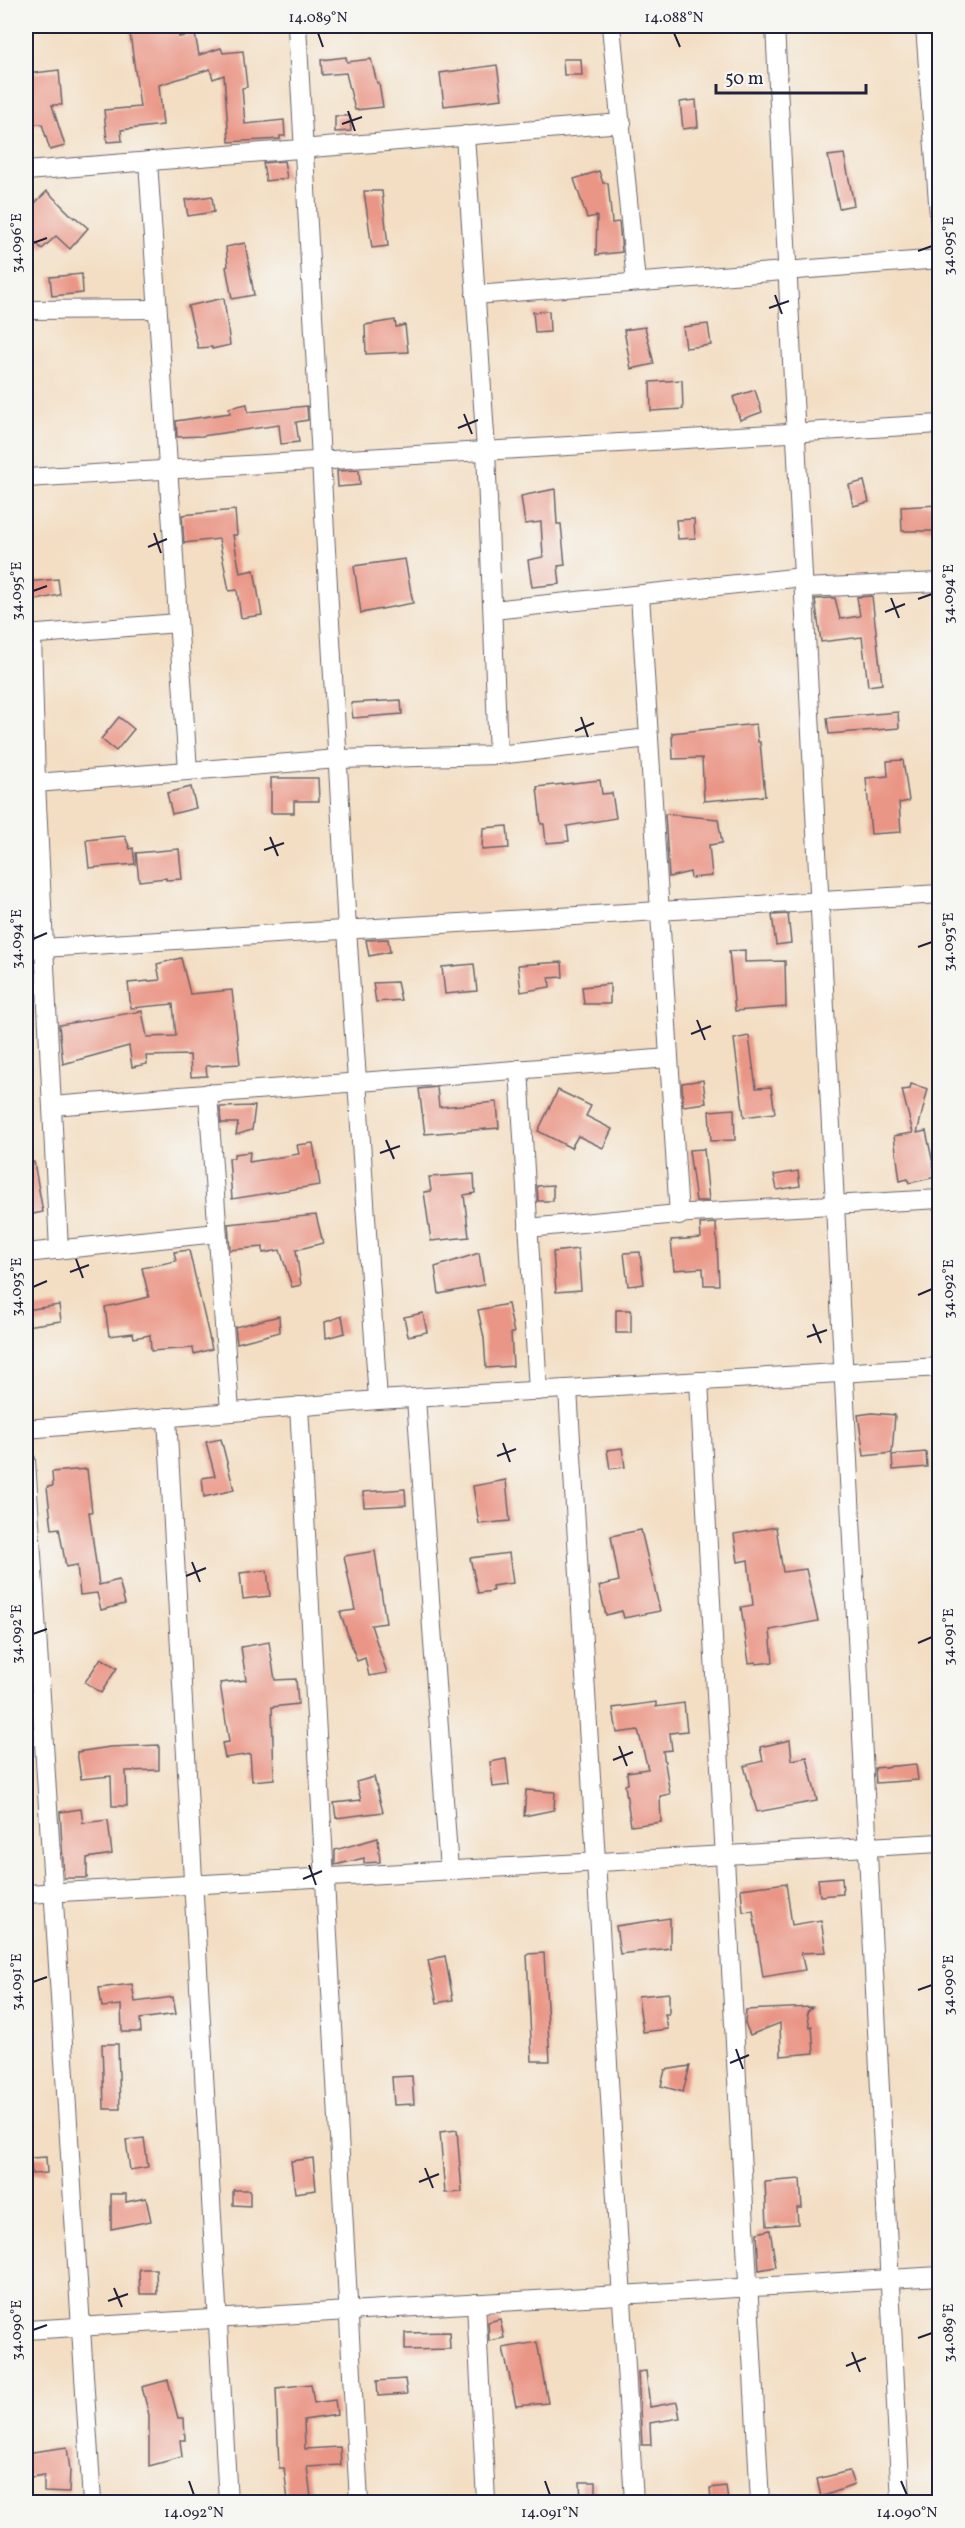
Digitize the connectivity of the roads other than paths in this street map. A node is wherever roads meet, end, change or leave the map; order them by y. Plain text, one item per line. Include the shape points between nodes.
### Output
1 (297, 26) edge
2 (612, 26) edge
3 (775, 26) edge
4 (925, 26) edge
5 (936, 122) edge
6 (622, 123) junction
7 (465, 135) junction
8 (304, 148) junction
9 (148, 161) junction
10 (26, 171) edge
11 (939, 229) edge
12 (939, 259) edge
13 (788, 270) junction
14 (636, 282) junction
15 (475, 295) junction
16 (156, 309) junction
17 (26, 310) edge
18 (939, 424) edge
19 (796, 432) junction
20 (486, 450) junction
21 (321, 460) junction
22 (167, 469) junction
23 (26, 478) edge
24 (939, 582) edge
25 (803, 583) junction
26 (640, 595) junction
27 (492, 610) junction
28 (178, 623) junction
29 (29, 635) edge
30 (649, 738) junction
31 (498, 755) junction
32 (338, 759) junction
33 (188, 771) junction
34 (36, 783) junction
35 (939, 894) edge
36 (820, 901) junction
37 (660, 911) junction
38 (347, 930) junction
39 (35, 948) edge
40 (669, 1059) junction
41 (519, 1070) junction
42 (357, 1082) junction
43 (208, 1094) junction
44 (52, 1106) junction
45 (939, 1199) edge
46 (835, 1205) junction
47 (679, 1215) junction
48 (528, 1228) junction
49 (218, 1233) junction
50 (59, 1250) junction
51 (26, 1253) edge
52 (939, 1367) edge
53 (843, 1373) junction
54 (699, 1381) junction
55 (568, 1389) junction
56 (538, 1391) junction
57 (416, 1398) junction
58 (378, 1400) junction
59 (299, 1406) junction
60 (230, 1412) junction
61 (167, 1417) junction
62 (26, 1429) edge
63 (26, 1460) edge
64 (939, 1843) edge
65 (867, 1847) junction
66 (725, 1856) junction
67 (596, 1863) junction
68 (449, 1871) junction
69 (325, 1878) junction
70 (193, 1885) junction
71 (53, 1893) junction
72 (26, 1894) edge
73 (939, 2276) edge
74 (889, 2279) junction
75 (748, 2287) junction
76 (621, 2295) junction
77 (476, 2303) junction
78 (348, 2311) junction
79 (218, 2318) junction
80 (81, 2326) junction
81 (26, 2330) edge
82 (93, 2502) edge
83 (228, 2502) edge
84 (359, 2502) edge
85 (486, 2502) edge
86 (634, 2502) edge
87 (760, 2502) edge
88 (901, 2502) edge

1 - 8 street
2 - 6 street
3 - 13 street
4 - 5 street
5 - 11 street
6 - 7 street
6 - 14 street
7 - 8 street
7 - 15 street
8 - 9 street
8 - 21 street
9 - 10 street
9 - 16 street
12 - 13 street
13 - 14 street
13 - 19 street
14 - 15 street
15 - 20 street
16 - 17 street
16 - 22 street
18 - 19 street
19 - 20 street
19 - 25 street
20 - 21 street
20 - 27 street
21 - 22 street
21 - 32 street
22 - 23 street
22 - 28 street
24 - 25 street
25 - 26 street
25 - 36 street
26 - 27 street
26 - 30 street
27 - 31 street
28 - 29 street
28 - 33 street
29 - 34 street
30 - 31 street
30 - 37 street
31 - 32 street
32 - 33 street
32 - 38 street
33 - 34 street
34 - 39 street
35 - 36 street
36 - 37 street
36 - 46 street
37 - 38 street
37 - 40 street
38 - 39 street
38 - 42 street
39 - 44 street
40 - 41 street
40 - 47 street
41 - 42 street
41 - 48 street
42 - 43 street
42 - 58 street
43 - 44 street
43 - 49 street
44 - 50 street
45 - 46 street
46 - 47 street
46 - 53 street
47 - 48 street
48 - 56 street
49 - 50 street
49 - 60 street
50 - 51 street
52 - 53 street
53 - 54 street
53 - 65 street
54 - 55 street
54 - 66 street
55 - 56 street
55 - 67 street
56 - 57 street
57 - 58 street
57 - 68 street
58 - 59 street
59 - 60 street
59 - 69 street
60 - 61 street
61 - 62 street
61 - 70 street
63 - 71 street
64 - 65 street
65 - 66 street
65 - 74 street
66 - 67 street
66 - 75 street
67 - 68 street
67 - 76 street
68 - 69 street
69 - 70 street
69 - 78 street
70 - 71 street
70 - 79 street
71 - 72 street
71 - 80 street
73 - 74 street
74 - 75 street
74 - 88 street
75 - 76 street
75 - 87 street
76 - 77 street
76 - 86 street
77 - 78 street
77 - 85 street
78 - 79 street
78 - 84 street
79 - 80 street
79 - 83 street
80 - 81 street
80 - 82 street

